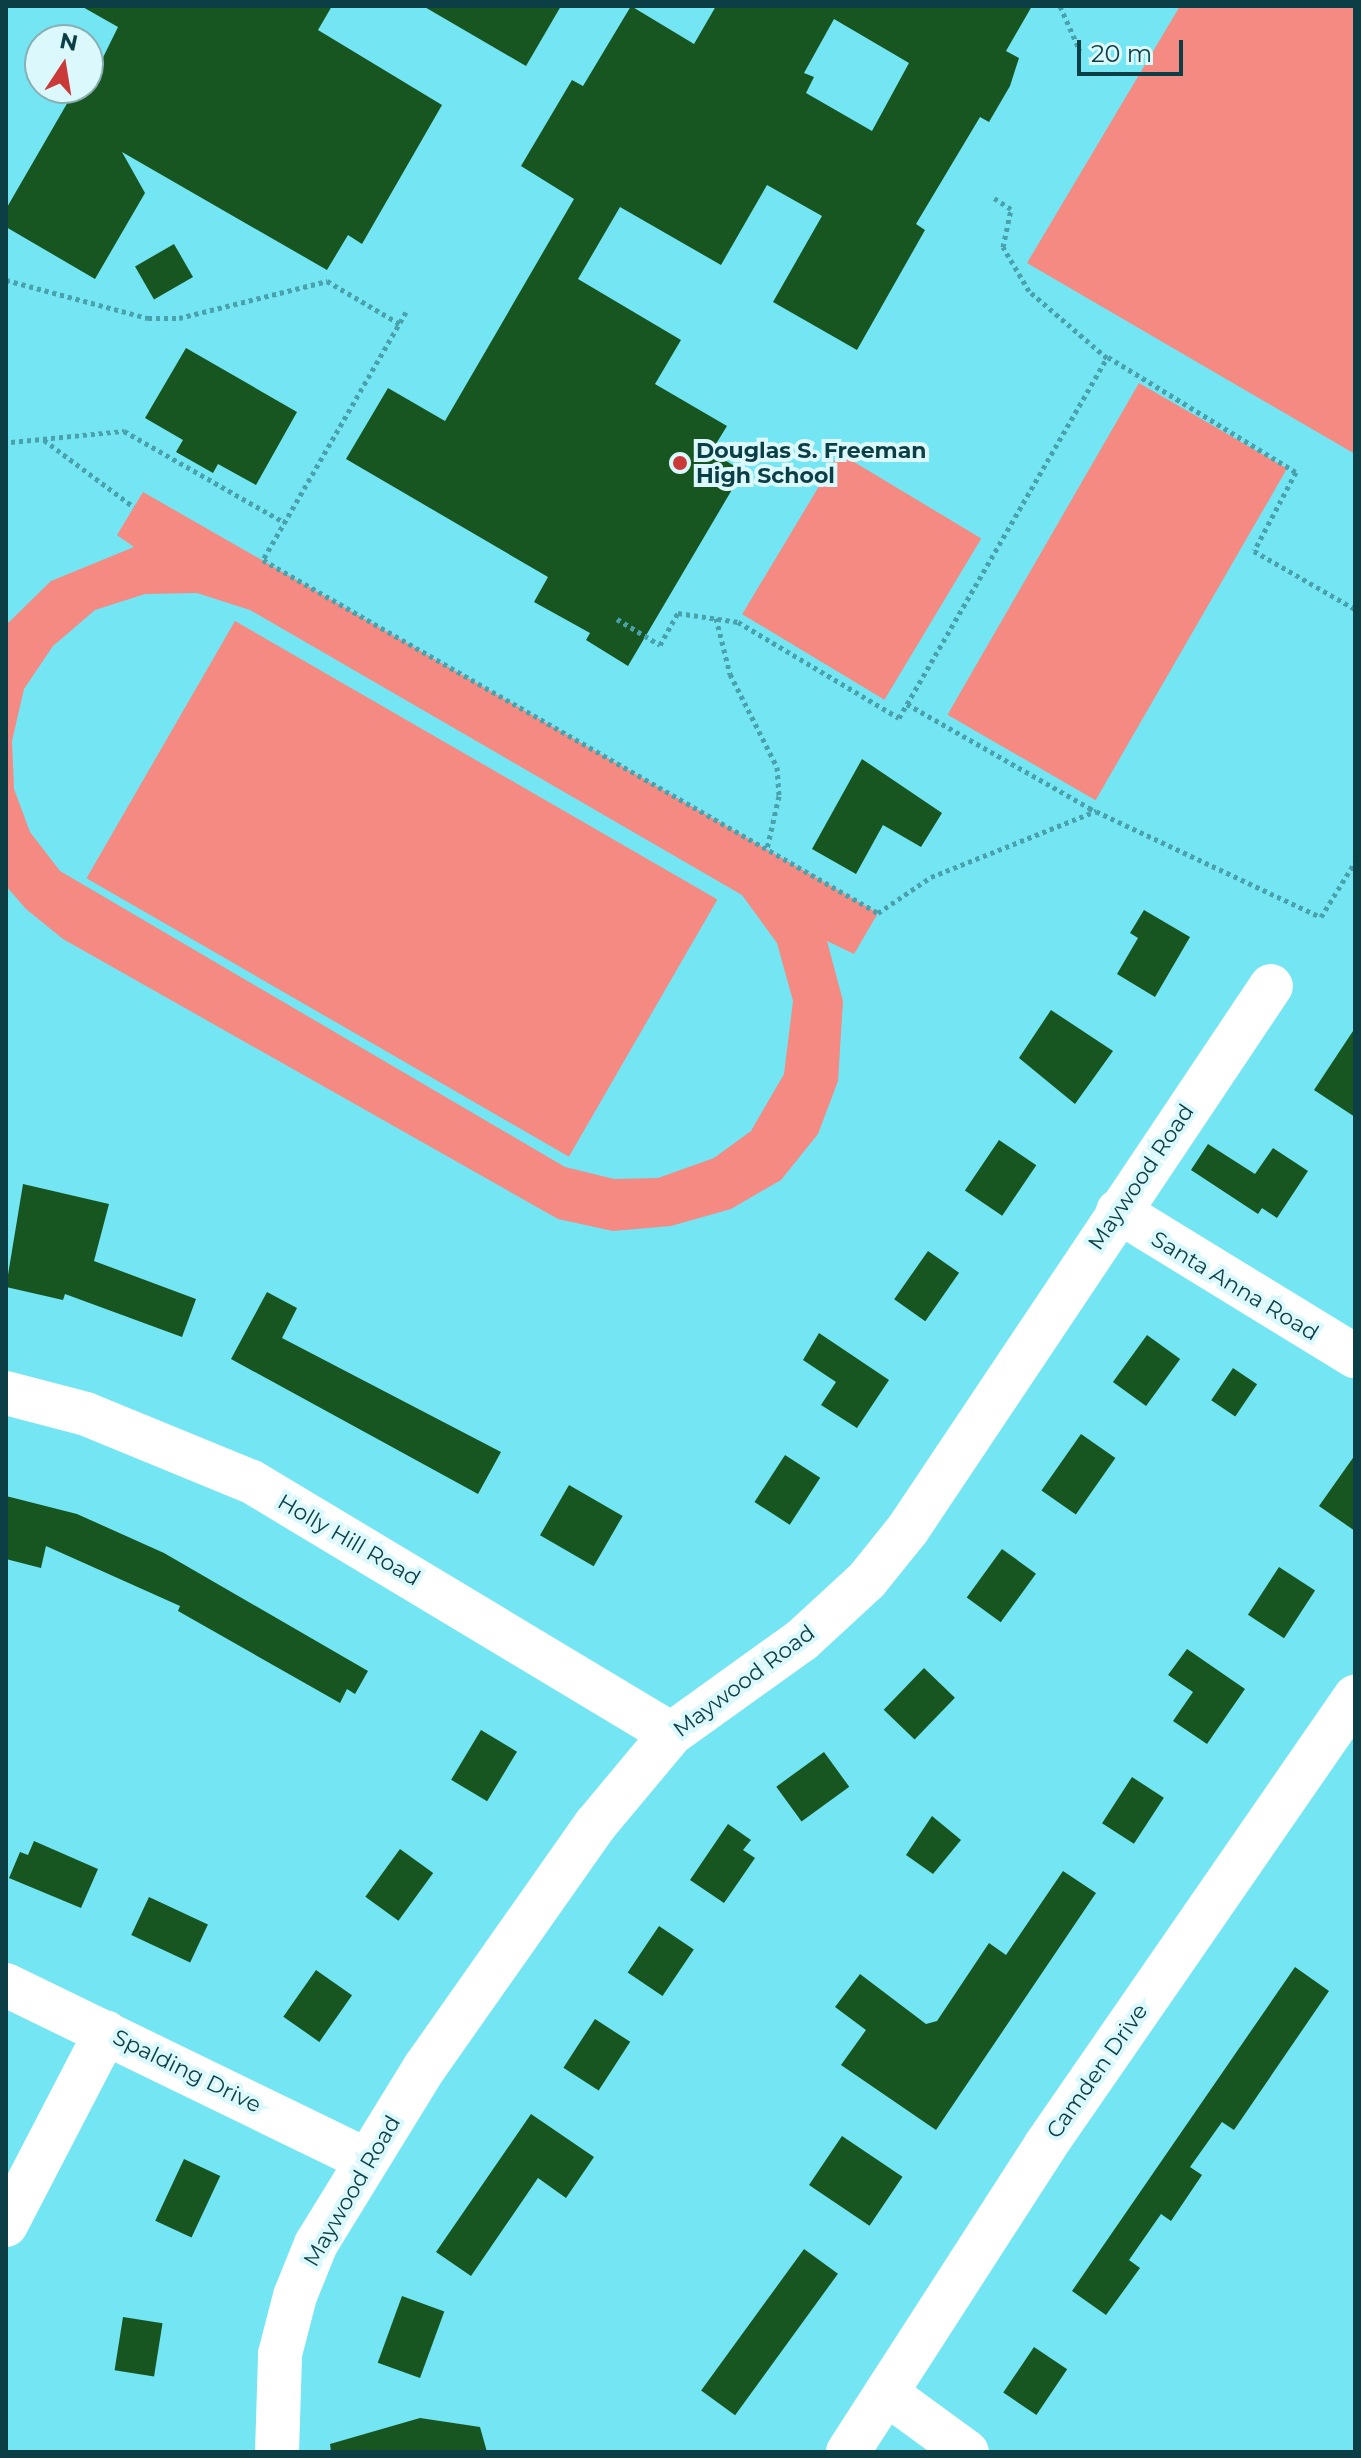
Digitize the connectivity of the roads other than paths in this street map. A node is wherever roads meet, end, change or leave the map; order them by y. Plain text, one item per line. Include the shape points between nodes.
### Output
1 (1271, 986) dead end
2 (1118, 1211) junction
3 (1355, 1356) edge
4 (6, 1393) edge
5 (1355, 1697) edge
6 (671, 1734) junction
7 (6, 1985) edge
8 (106, 2032) junction
9 (366, 2160) junction
10 (6, 2225) edge
11 (886, 2393) junction
12 (277, 2452) edge
13 (848, 2452) edge
14 (967, 2452) edge

1 - 2 street, Maywood Road
2 - 3 street, Santa Anna Road
2 - 6 street, Maywood Road via 867,1580 802,1640
4 - 6 street, Holly Hill Road via 101,1419 252,1482
5 - 11 street, Camden Drive
6 - 9 street, Maywood Road via 596,1824
7 - 8 street, Spalding Drive
8 - 9 street, Spalding Drive
8 - 10 street
9 - 12 street, Maywood Road via 295,2296 276,2396
11 - 13 street, Camden Drive
11 - 14 street

